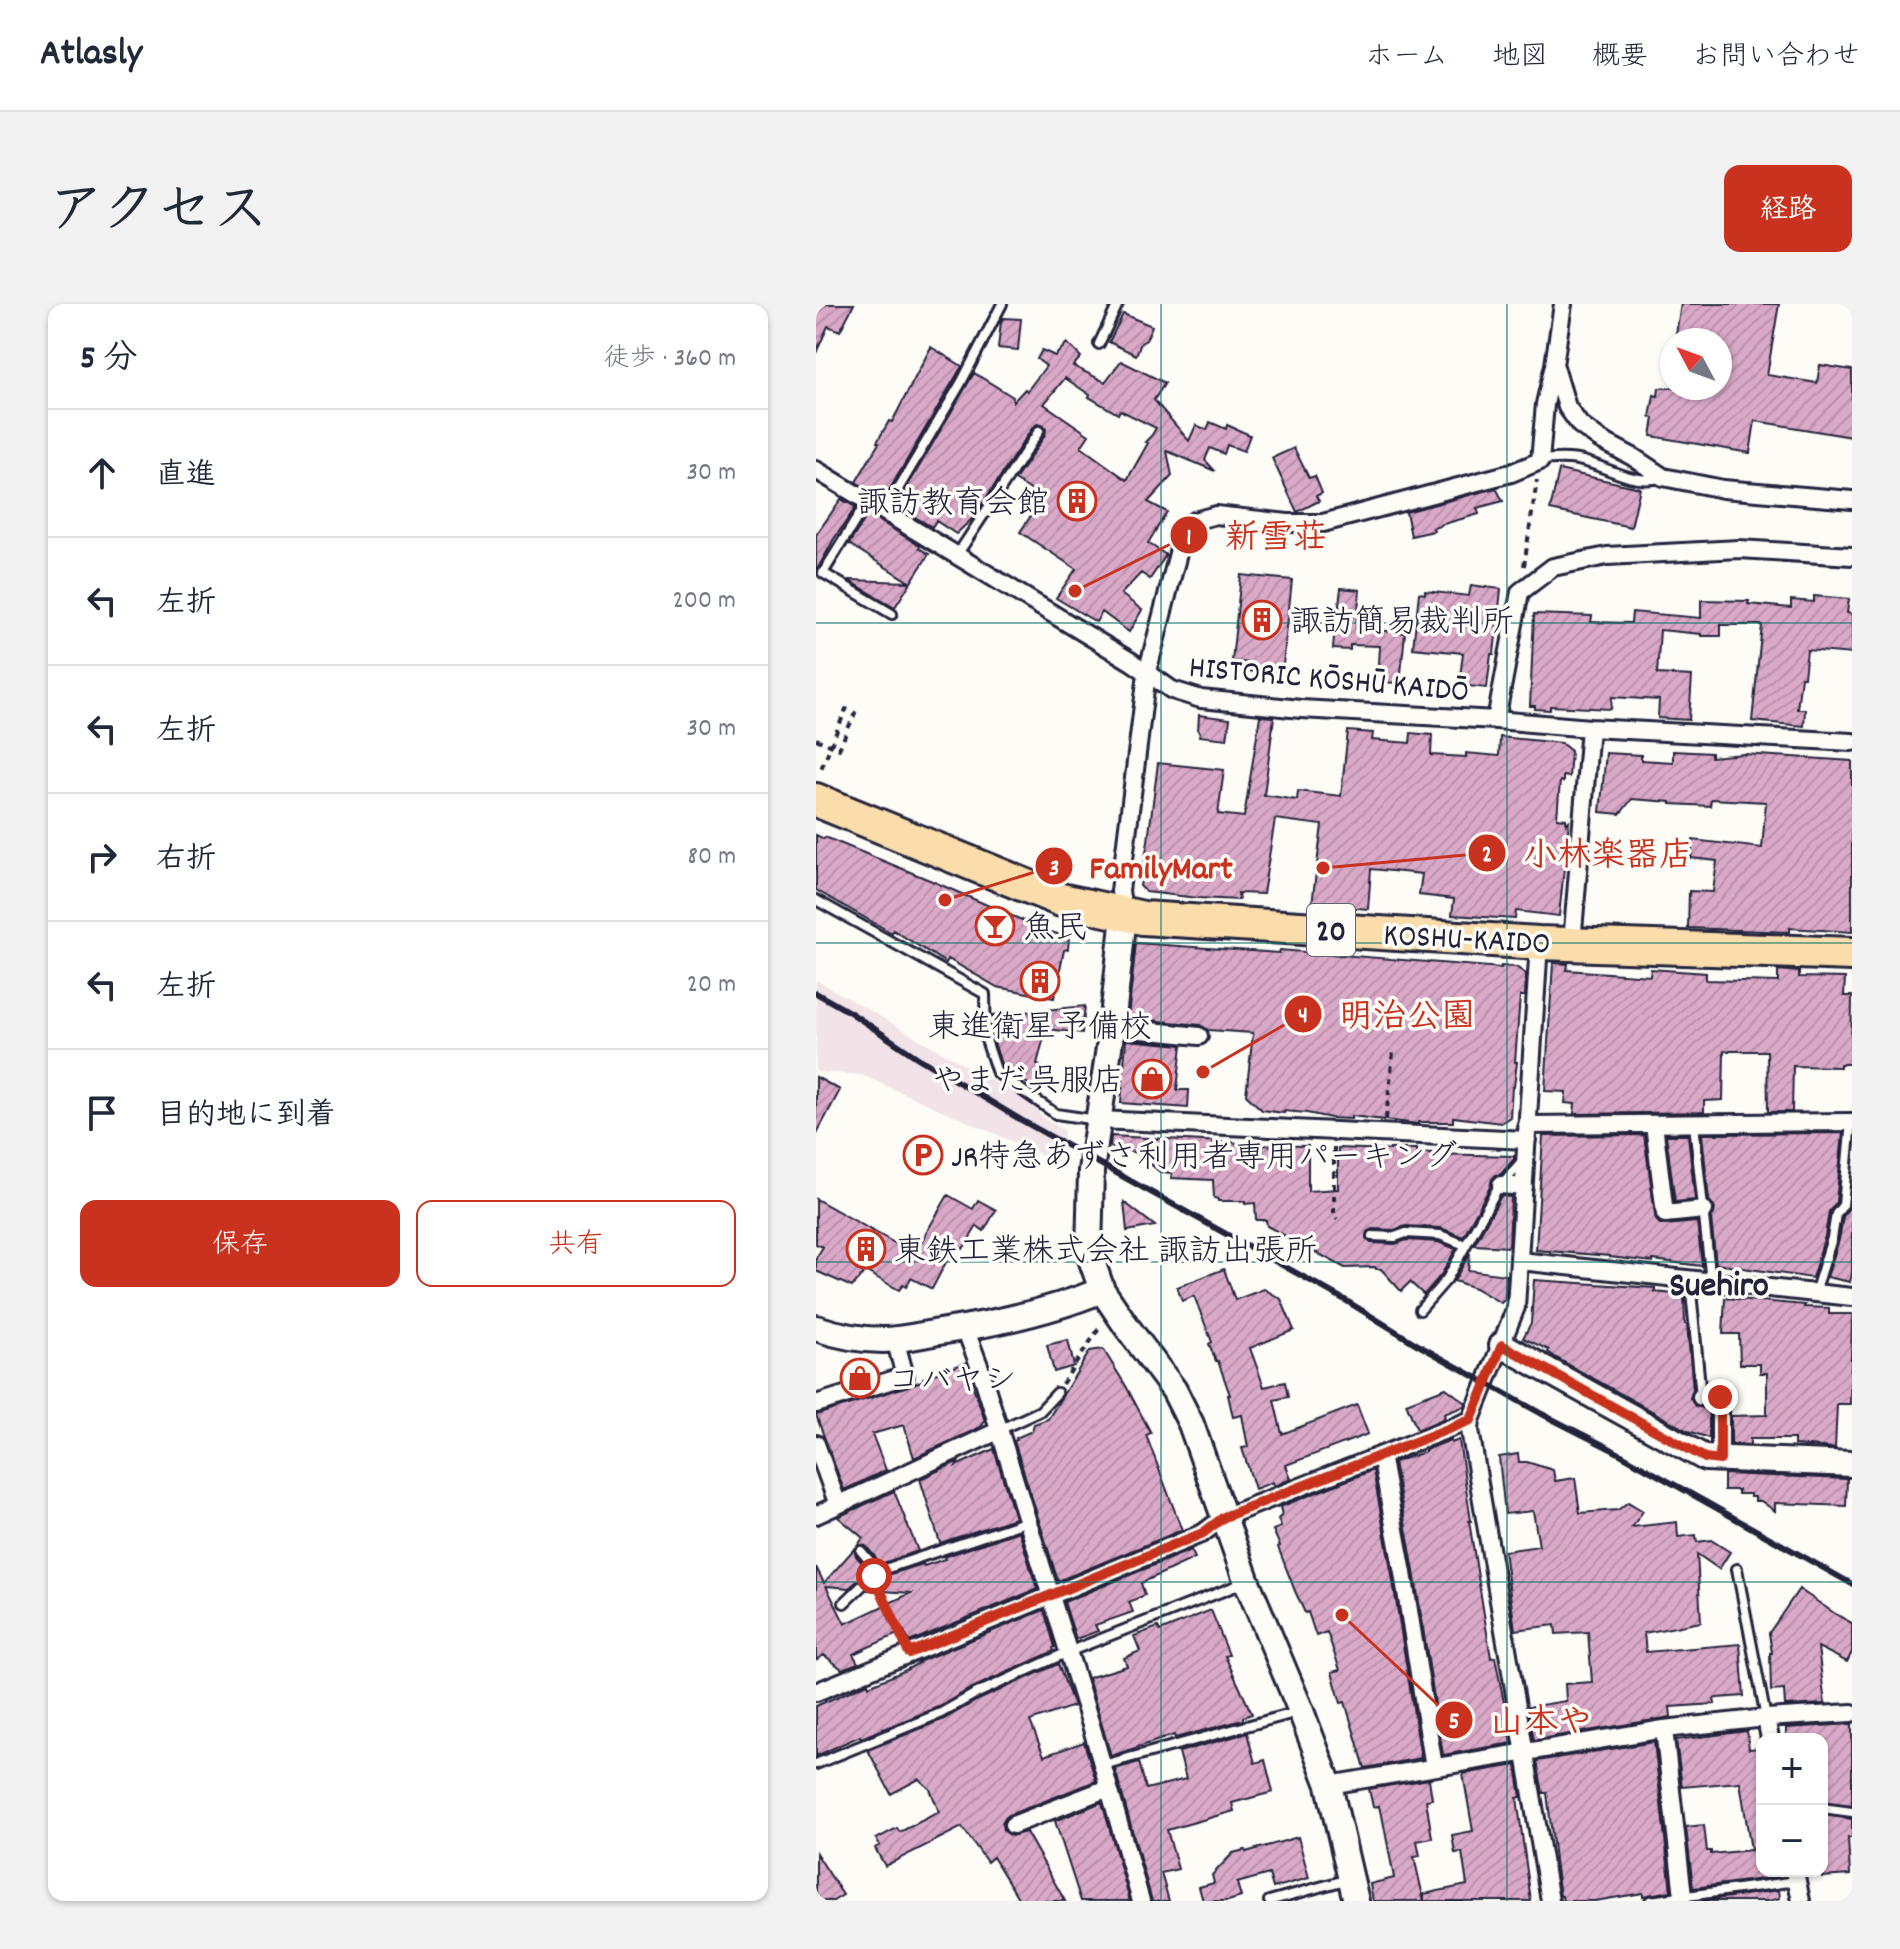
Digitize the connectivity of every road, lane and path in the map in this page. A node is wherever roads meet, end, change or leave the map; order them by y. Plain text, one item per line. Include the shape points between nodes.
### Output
1 (1002, 304) edge
2 (1118, 304) edge
3 (1563, 304) edge
4 (1099, 344) dead end
5 (1554, 365) junction
6 (1039, 431) dead end
7 (1540, 461) junction
8 (816, 470) edge
9 (1663, 477) junction
10 (1852, 500) edge
11 (868, 501) junction
12 (885, 511) junction
13 (957, 555) junction
14 (1852, 556) edge
15 (1520, 592) junction
16 (892, 614) dead end
17 (1147, 673) junction
18 (1496, 720) junction
19 (1590, 728) junction
20 (816, 739) edge
21 (1852, 742) edge
22 (818, 785) edge
23 (816, 900) edge
24 (1124, 915) junction
25 (1539, 943) junction
26 (1572, 943) junction
27 (1852, 954) edge
28 (1112, 1027) junction
29 (1199, 1036) dead end
30 (1393, 1053) dead end
31 (1099, 1120) junction
32 (1852, 1122) edge
33 (1654, 1124) junction
34 (1694, 1124) junction
35 (1335, 1131) junction
36 (1385, 1134) junction
37 (1527, 1140) junction
38 (1501, 1185) junction
39 (1524, 1187) junction
40 (1704, 1210) junction
41 (1337, 1219) dead end
42 (1372, 1236) dead end
43 (1465, 1245) junction
44 (1520, 1261) junction
45 (1690, 1280) junction
46 (1711, 1282) junction
47 (1102, 1290) junction
48 (1815, 1293) junction
49 (1852, 1297) edge
50 (1420, 1310) dead end
51 (1100, 1327) dead end
52 (816, 1328) edge
53 (965, 1328) junction
54 (895, 1339) junction
55 (1502, 1345) junction
56 (1057, 1393) joint
57 (1701, 1397) joint
58 (816, 1404) edge
59 (1471, 1420) junction
60 (998, 1431) junction
61 (816, 1444) edge
62 (1381, 1455) junction
63 (1720, 1460) junction
64 (1852, 1464) edge
65 (838, 1505) junction
66 (816, 1515) edge
67 (1224, 1517) junction
68 (1028, 1521) junction
69 (861, 1551) dead end
70 (1737, 1569) dead end
71 (876, 1574) junction
72 (1247, 1582) junction
73 (1050, 1595) junction
74 (844, 1603) dead end
75 (1068, 1652) junction
76 (909, 1653) junction
77 (816, 1692) edge
78 (1301, 1711) junction
79 (1852, 1713) edge
80 (1766, 1718) junction
81 (1664, 1729) junction
82 (1769, 1733) edge
83 (1525, 1752) junction
84 (816, 1764) edge
85 (1102, 1765) junction
86 (1434, 1767) junction
87 (1329, 1785) junction
88 (1108, 1788) junction
89 (1828, 1809) edge
90 (1852, 1812) edge
91 (1013, 1825) dead end
92 (1791, 1877) edge
93 (1796, 1877) edge
94 (1354, 1890) edge
95 (1691, 1897) edge
96 (1141, 1901) edge
97 (1269, 1901) edge
98 (1550, 1901) edge
99 (1650, 1901) edge
100 (1801, 1901) edge

1 - 12 lane
2 - 4 lane
3 - 5 street
5 - 7 street
5 - 9 street via 1567,407 1580,425
6 - 13 lane
7 - 9 lane via 1579,460 1638,480
7 - 15 path
7 - 17 street via 1482,482 1323,523 1216,515 1194,521 1182,538
8 - 11 street, HISTORIC KŌSHŪ KAIDŌ
9 - 10 street via 1723,489
11 - 12 street, HISTORIC KŌSHŪ KAIDŌ
11 - 16 lane via 823,573
12 - 13 street, HISTORIC KŌSHŪ KAIDŌ
13 - 17 street, HISTORIC KŌSHŪ KAIDŌ
14 - 15 street via 1739,549 1607,556 1553,567
15 - 18 street
17 - 18 street, HISTORIC KŌSHŪ KAIDŌ via 1172,690 1201,699
17 - 24 street via 1120,891
18 - 19 street, HISTORIC KŌSHŪ KAIDŌ
19 - 21 street, HISTORIC KŌSHŪ KAIDŌ
19 - 26 street
20 - 22 path via 827,744 839,749 855,713 846,709 835,735 831,747 826,758
22 - 24 highway, KOSHU-KAIDO / 20 via 1061,900
23 - 31 lane via 985,994 986,1040 997,1073 1056,1114
24 - 25 highway, KOSHU-KAIDO / 20
24 - 28 street
25 - 26 highway, KOSHU-KAIDO / 20
25 - 37 street
26 - 27 highway, KOSHU-KAIDO / 20
28 - 29 street
28 - 31 street
30 - 36 path
31 - 35 street
31 - 47 street via 1091,1171 1089,1253
32 - 34 street
32 - 48 lane via 1843,1205
33 - 34 street
33 - 37 street
33 - 40 street via 1665,1214
34 - 40 lane
35 - 36 street
35 - 41 path
36 - 37 street
37 - 38 lane
37 - 39 street
38 - 39 street
38 - 43 lane
39 - 44 street
40 - 46 lane
42 - 43 lane via 1440,1235
43 - 50 lane via 1447,1279
44 - 45 street
44 - 55 street via 1516,1307
45 - 46 street
45 - 57 lane
46 - 48 street
47 - 53 street
47 - 67 street via 1174,1390
48 - 49 street
51 - 56 path
52 - 54 street
53 - 54 street
53 - 60 street
54 - 58 street via 905,1376
55 - 59 street
55 - 63 street via 1705,1458
56 - 60 lane via 1040,1411
57 - 63 street via 1720,1397
59 - 62 street
59 - 83 street
60 - 65 street
60 - 68 street
61 - 65 street
62 - 67 street
62 - 86 street
63 - 64 street
65 - 66 street
67 - 72 street
67 - 73 street via 1203,1533
68 - 71 lane
68 - 73 street
69 - 71 lane
70 - 80 lane
71 - 74 lane
71 - 76 path
72 - 75 lane
72 - 78 street
73 - 75 street
73 - 76 street
75 - 84 lane via 941,1713
75 - 85 street
76 - 77 street
78 - 85 lane
78 - 87 street
79 - 80 street
80 - 81 street
80 - 82 street
81 - 83 street
81 - 95 street
83 - 86 street
83 - 98 street
85 - 88 street
86 - 87 street
87 - 94 street
88 - 91 street
88 - 96 street
89 - 90 lane
92 - 95 lane
93 - 100 street
94 - 97 lane
95 - 99 lane

